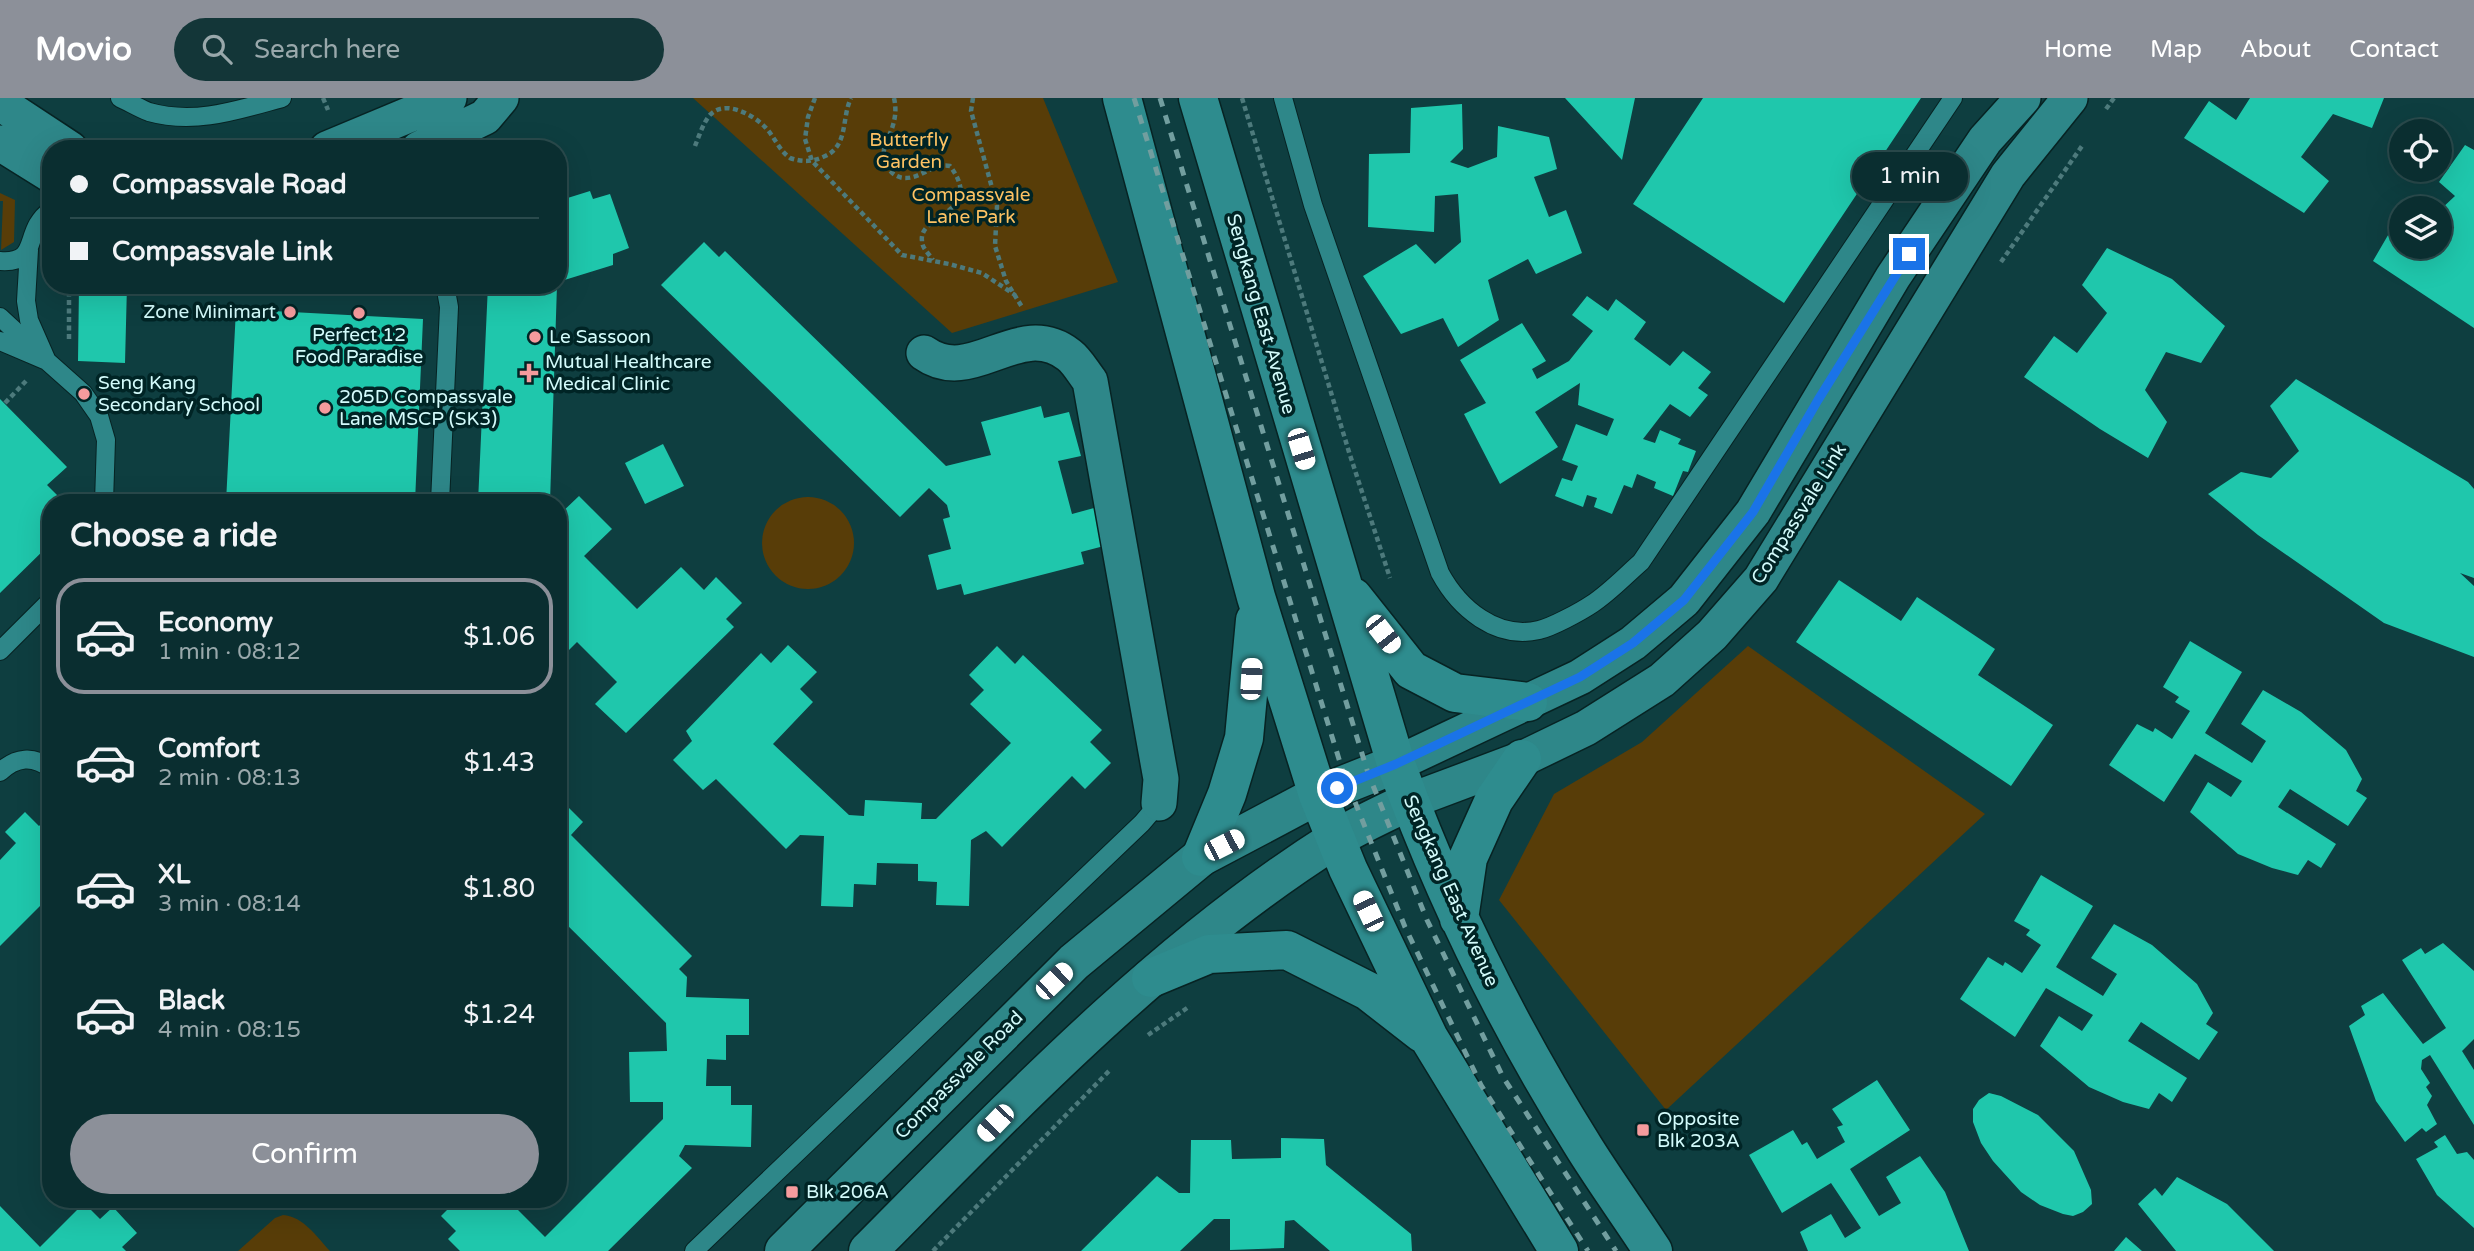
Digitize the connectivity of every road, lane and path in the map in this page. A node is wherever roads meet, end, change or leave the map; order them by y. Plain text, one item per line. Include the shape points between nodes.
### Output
1 (120, 98) edge
2 (282, 98) edge
3 (449, 98) edge
4 (501, 98) edge
5 (816, 98) edge
6 (852, 98) edge
7 (894, 98) edge
8 (973, 98) edge
9 (1122, 98) edge
10 (1198, 98) edge
11 (1242, 98) edge
12 (1283, 98) edge
13 (1953, 98) edge
14 (2023, 98) edge
15 (2070, 98) edge
16 (0, 103) edge
17 (56, 140) edge
18 (349, 140) edge
19 (438, 140) edge
20 (0, 143) edge
21 (695, 146) dead end
22 (812, 161) junction
23 (42, 169) edge
24 (42, 217) edge
25 (29, 250) junction
26 (0, 261) edge
27 (934, 261) junction
28 (1006, 281) dead end
29 (447, 294) edge
30 (1015, 295) dead end
31 (0, 317) edge
32 (0, 341) edge
33 (924, 353) dead end
34 (47, 361) junction
35 (104, 494) edge
36 (440, 494) edge
37 (1341, 582) junction
38 (1391, 583) dead end
39 (1256, 597) junction
40 (42, 609) edge
41 (0, 651) edge
42 (1528, 702) junction
43 (1522, 759) junction
44 (42, 764) edge
45 (1396, 764) junction
46 (0, 772) edge
47 (1318, 795) junction
48 (1410, 800) junction
49 (1159, 803) joint
50 (1335, 839) junction
51 (1201, 857) junction
52 (1459, 919) junction
53 (1151, 978) junction
54 (1200, 999) dead end
55 (1429, 1038) junction
56 (1137, 1042) dead end
57 (1118, 1062) dead end
58 (694, 1251) edge
59 (784, 1251) edge
60 (868, 1251) edge
61 (933, 1251) edge
62 (1559, 1251) edge
63 (1653, 1251) edge

1 - 2 lane via 177,117 216,116
3 - 18 street
4 - 19 street via 485,117
5 - 22 path via 805,139
6 - 22 path via 839,145
7 - 27 path via 894,122 884,149 891,173 908,178 950,166 959,182 953,210 927,225 922,236 921,244
8 - 28 path via 971,111 997,206 995,246
9 - 39 main road
10 - 37 main road, Sengkang East Avenue
11 - 38 path
12 - 13 lane via 1313,205 1440,573 1451,594 1481,620 1510,632 1540,630 1592,604 1641,562
14 - 42 street, Compassvale Link via 1985,140 1893,277 1753,512 1684,600 1623,650
15 - 43 street, Compassvale Link via 2008,175 1761,579 1712,635 1662,680 1586,727
16 - 17 street
20 - 23 street
21 - 22 path via 710,114 719,108 732,109 759,121 790,158
22 - 27 path via 902,255
24 - 25 lane via 33,230
25 - 26 lane via 22,259
25 - 34 lane via 29,320
27 - 30 path via 982,273
29 - 36 lane
31 - 34 lane
32 - 34 lane
33 - 49 street via 936,362 961,363 1032,341 1070,355 1090,381 1161,779
34 - 35 lane via 83,393 99,416 106,440
37 - 42 main road via 1411,670 1455,693
37 - 45 main road, Sengkang East Avenue
39 - 47 main road
39 - 51 main road via 1244,738
40 - 41 lane
42 - 45 street, Compassvale Link
43 - 48 street, Compassvale Link
43 - 52 main road via 1493,800 1468,858
44 - 46 lane via 18,759
45 - 47 street, Compassvale Road
45 - 48 main road, Sengkang East Avenue
47 - 50 main road
47 - 51 street, Compassvale Road
48 - 50 street
48 - 52 main road, Sengkang East Avenue
49 - 58 lane
50 - 53 street via 1242,904
50 - 55 main road
51 - 59 street, Compassvale Road via 1074,962
52 - 63 main road, Sengkang East Avenue via 1507,1014 1585,1148
53 - 55 main road via 1209,954 1287,950 1368,991
53 - 60 street via 1012,1105
54 - 56 path
55 - 62 main road
57 - 61 path

